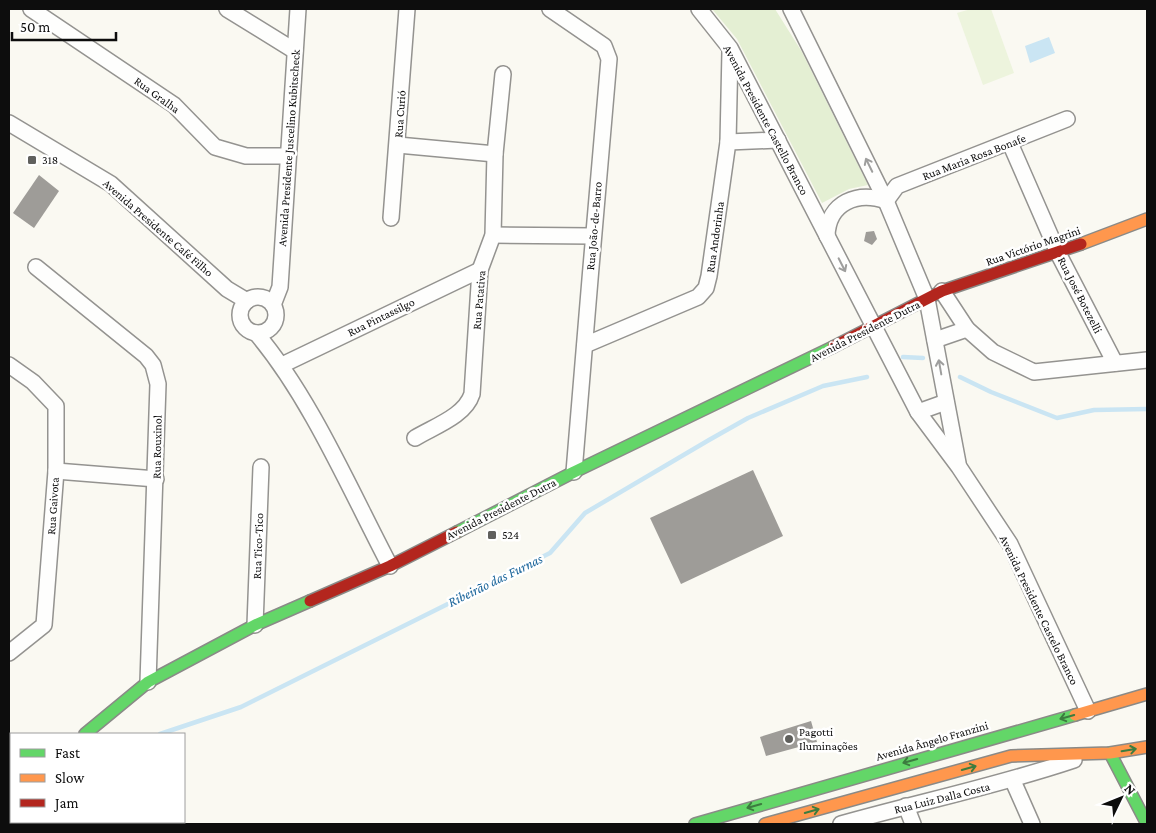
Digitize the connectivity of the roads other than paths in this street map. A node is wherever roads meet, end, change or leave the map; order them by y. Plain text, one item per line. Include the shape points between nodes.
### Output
1 (31, 9) edge
2 (226, 9) edge
3 (298, 9) edge
4 (407, 9) edge
5 (553, 9) edge
6 (699, 9) edge
7 (791, 9) edge
8 (730, 48) junction
9 (295, 51) junction
10 (503, 74) dead end
11 (1067, 119) dead end
12 (9, 123) edge
13 (778, 140) junction
14 (728, 142) junction
15 (1010, 143) junction
16 (398, 145) junction
17 (496, 154) junction
18 (288, 156) junction
19 (886, 201) junction
20 (391, 218) dead end
21 (1147, 219) edge
22 (493, 234) junction
23 (592, 236) junction
24 (827, 236) junction
25 (1058, 253) junction
26 (36, 267) dead end
27 (480, 270) junction
28 (280, 287) junction
29 (227, 289) junction
30 (942, 291) junction
31 (251, 299) junction
32 (927, 299) junction
33 (273, 305) junction
34 (242, 322) junction
35 (274, 322) junction
36 (875, 327) junction
37 (967, 329) junction
38 (256, 332) junction
39 (935, 340) junction
40 (586, 345) junction
41 (1147, 360) edge
42 (280, 361) junction
43 (1115, 363) junction
44 (9, 365) edge
45 (946, 402) junction
46 (918, 412) junction
47 (415, 438) dead end
48 (261, 466) dead end
49 (959, 466) junction
50 (56, 472) junction
51 (574, 472) junction
52 (156, 479) junction
53 (390, 566) junction
54 (255, 625) junction
55 (9, 652) edge
56 (148, 682) junction
57 (1147, 694) edge
58 (1088, 710) junction
59 (87, 733) edge
60 (1147, 747) edge
61 (1103, 753) junction
62 (1013, 780) junction
63 (906, 806) junction
64 (695, 824) edge
65 (765, 824) edge
66 (841, 824) edge
67 (913, 824) edge
68 (1032, 824) edge
69 (1147, 824) edge

1 - 18 street, Rua Gralha via 174,105 216,147 246,156
2 - 9 street
3 - 9 street, Avenida Presidente Juscelino Kubitscheck
4 - 16 street, Rua Curió
5 - 23 street, Rua João-de-Barro via 604,46 609,60
6 - 8 street, Avenida Presidente Castello Branco
19 -> 7 street
8 - 13 street, Avenida Presidente Castello Branco
8 - 14 street, Rua Andorinha
9 - 18 street, Avenida Presidente Juscelino Kubitscheck
10 - 17 street, Rua Patativa
11 - 15 street, Rua Maria Rosa Bonafe
12 - 29 street, Avenida Presidente Café Filho via 111,184
13 - 14 street
13 - 24 street, Avenida Presidente Castello Branco
14 - 40 street, Rua Andorinha via 706,288 698,297
15 - 19 street, Rua Maria Rosa Bonafe via 897,186
15 - 25 street, Rua José Botezelli
16 - 17 street
16 - 20 street, Rua Curió
17 - 22 street, Rua Patativa
18 - 28 street, Avenida Presidente Juscelino Kubitscheck
19 - 24 street via 872,196 844,203 828,224
19 - 32 street
21 - 25 street, Rua Victório Magrini
22 - 23 street
22 - 27 street, Rua Patativa
23 - 40 street, Rua João-de-Barro
24 -> 36 street, Avenida Presidente Castello Branco
25 - 30 street, Rua Victório Magrini
25 - 43 street, Rua José Botezelli
26 - 52 street, Rua Rouxinol via 153,365 158,384
27 - 42 street, Rua Pintassilgo
27 - 47 street, Rua Patativa via 469,403 462,411
28 - 31 street
28 - 33 street, Avenida Presidente Juscelino Kubitscheck
29 - 31 street, Avenida Presidente Café Filho
29 - 34 street, Avenida Presidente Café Filho
30 - 32 street, Rua Victório Magrini
30 - 37 street
31 - 33 street via 265,299
31 - 34 street via 240,311
32 - 36 street, Avenida Presidente Dutra
32 - 39 street
33 - 35 street
34 - 38 street
35 - 38 street via 266,330
35 - 42 street
36 - 46 street, Avenida Presidente Castello Branco
36 - 51 street, Avenida Presidente Dutra
37 - 39 street
37 - 43 street via 993,352 1034,372
38 - 42 street
45 -> 39 street
40 - 51 street, Rua João-de-Barro
41 - 43 street
42 - 53 street
44 - 50 street, Rua Gaivota via 33,382 56,406
45 - 46 street
45 - 49 street
46 - 49 street, Avenida Presidente Castelo Branco
48 - 54 street, Rua Tico-Tico
49 - 58 street, Avenida Presidente Castelo Branco via 1010,544
50 - 52 street
50 - 55 street, Rua Gaivota via 44,625
51 - 53 street, Avenida Presidente Dutra
52 - 56 street, Rua Rouxinol
53 - 54 street, Avenida Presidente Dutra
54 - 56 street, Avenida Presidente Dutra
56 - 59 street, Avenida Presidente Dutra
57 - 58 street, Avenida Ângelo Franzini
58 -> 64 street, Avenida Ângelo Franzini
61 -> 60 street
61 - 62 street, Rua Luiz Dalla Costa
65 -> 61 street via 1011,756
61 - 69 street
62 - 63 street, Rua Luiz Dalla Costa
62 - 68 street
63 - 66 street, Rua Luiz Dalla Costa
63 - 67 street

